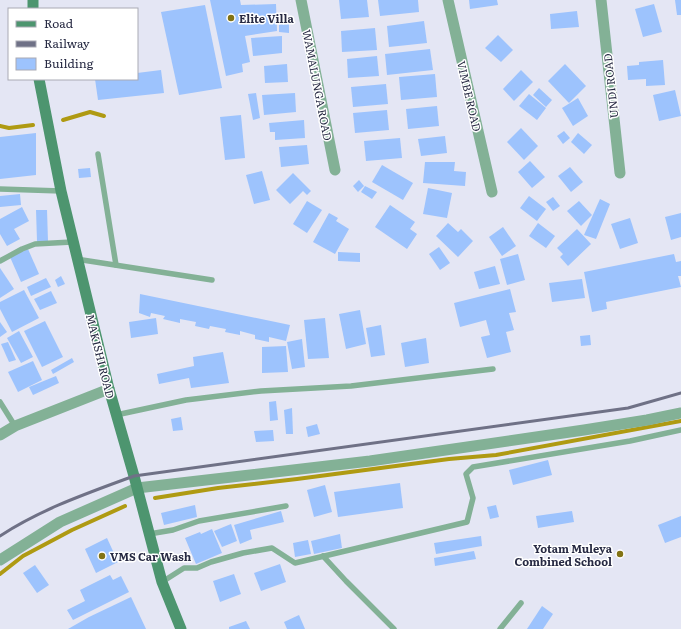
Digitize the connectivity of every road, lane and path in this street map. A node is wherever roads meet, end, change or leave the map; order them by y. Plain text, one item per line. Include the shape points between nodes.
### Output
1 (301, 0) edge
2 (448, 0) edge
3 (601, 0) edge
4 (39, 80) edge
5 (98, 154) dead end
6 (336, 170) dead end
7 (620, 173) dead end
8 (0, 189) edge
9 (61, 191) junction
10 (492, 192) dead end
11 (72, 242) junction
12 (76, 259) junction
13 (0, 261) edge
14 (116, 265) junction
15 (212, 280) dead end
16 (493, 369) dead end
17 (109, 389) junction
18 (0, 402) edge
19 (681, 413) edge
20 (116, 415) junction
21 (14, 426) junction
22 (681, 430) edge
23 (0, 435) edge
24 (137, 488) junction
25 (286, 506) dead end
26 (149, 534) junction
27 (323, 556) junction
28 (0, 560) edge
29 (162, 582) junction
30 (521, 602) dead end
31 (181, 629) edge
32 (394, 629) edge
33 (500, 629) edge

1 - 6 street, WAMALUNGA ROAD
2 - 10 street, VIMBE ROAD
3 - 7 street, UNDI ROAD
4 - 9 main road, MAKISHI ROAD
5 - 14 lane
8 - 9 lane
9 - 11 main road, MAKISHI ROAD
11 - 12 main road, MAKISHI ROAD
11 - 13 lane via 35,244
12 - 14 lane
12 - 17 main road, MAKISHI ROAD
14 - 15 lane
16 - 20 lane via 351,386 262,391 186,400
17 - 20 main road, MAKISHI ROAD
17 - 21 street
18 - 21 lane
19 - 24 street via 584,430 370,461
20 - 24 main road, MAKISHI ROAD
21 - 23 street
22 - 27 lane via 473,467 466,474 473,498 467,522
24 - 26 main road, MAKISHI ROAD
24 - 28 street via 60,522
25 - 26 lane via 199,521 173,530
26 - 29 main road, MAKISHI ROAD
27 - 29 lane via 295,563 272,548 265,549 243,553 197,568 184,568
27 - 32 lane
29 - 31 main road, MAKISHI ROAD
30 - 33 lane

